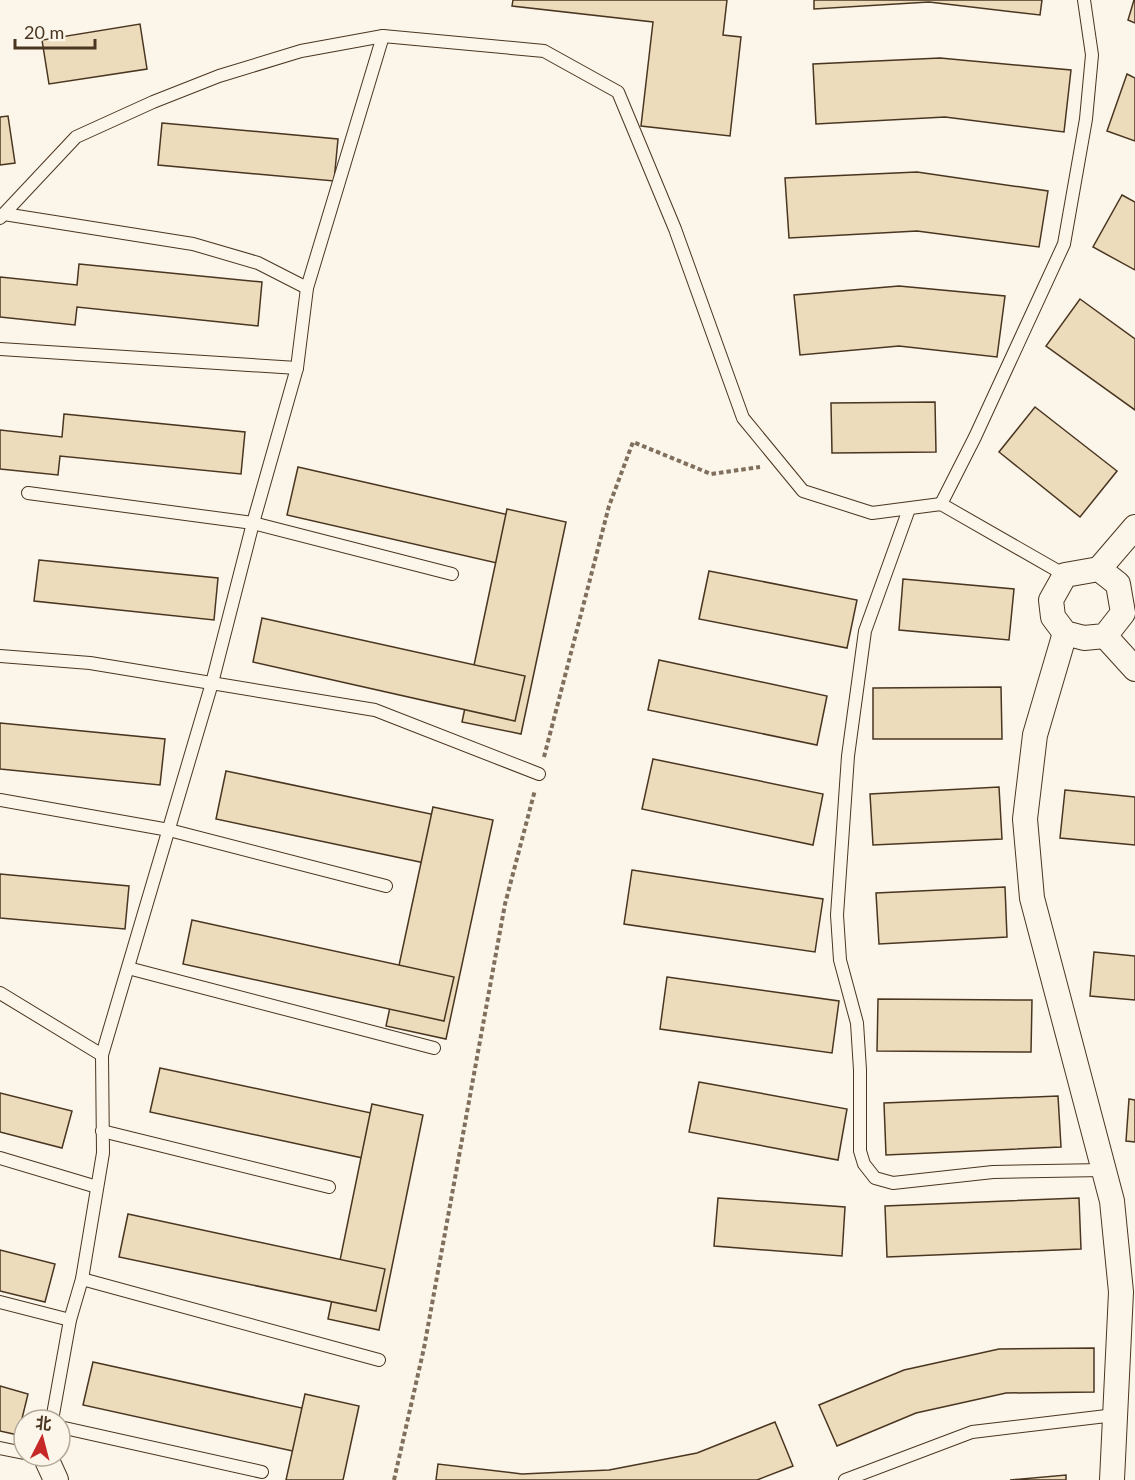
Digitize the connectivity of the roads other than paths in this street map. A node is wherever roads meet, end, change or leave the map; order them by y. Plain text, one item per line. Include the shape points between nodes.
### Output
1 (1084, 0) edge
2 (383, 36) junction
3 (2, 216) edge
4 (307, 288) junction
5 (0, 349) edge
6 (297, 368) junction
7 (28, 493) dead end
8 (941, 504) junction
9 (909, 509) junction
10 (253, 523) junction
11 (1135, 527) edge
12 (1099, 568) junction
13 (452, 574) dead end
14 (1065, 575) junction
15 (1065, 633) junction
16 (1105, 636) junction
17 (0, 656) edge
18 (1135, 669) edge
19 (212, 683) junction
20 (539, 774) road end
21 (0, 800) edge
22 (169, 830) junction
23 (386, 886) dead end
24 (128, 968) junction
25 (0, 993) edge
26 (434, 1048) dead end
27 (102, 1055) junction
28 (102, 1131) junction
29 (0, 1158) edge
30 (1103, 1170) junction
31 (97, 1187) junction
32 (329, 1187) dead end
33 (82, 1279) junction
34 (0, 1302) edge
35 (70, 1320) junction
36 (379, 1360) dead end
37 (54, 1408) edge
38 (1115, 1415) junction
39 (72, 1430) edge
40 (262, 1472) dead end
41 (845, 1480) edge
42 (1112, 1480) edge

1 - 8 lane via 1092,55 1086,120 1064,244
2 - 3 lane via 301,51 219,76 76,137
2 - 4 lane
2 - 9 lane via 544,51 618,92 675,230 743,417 803,491 872,513
3 - 4 lane via 193,244 258,263
4 - 6 lane
5 - 6 lane
6 - 10 lane
7 - 10 lane
8 - 9 lane
8 - 14 lane
9 - 30 lane via 865,631 848,767 837,915 840,960 857,1023 860,1151 875,1178 893,1183 993,1172
10 - 13 lane
10 - 19 lane
11 - 12 street
12 - 14 street
12 - 16 street via 1118,584 1122,613
14 - 15 street via 1051,600 1053,617
15 - 16 street via 1084,638
15 - 30 street via 1035,735 1025,819 1032,898
16 - 18 street
17 - 19 lane via 90,663
19 - 20 lane via 375,710
19 - 22 lane
21 - 22 lane
22 - 23 lane
22 - 24 lane
24 - 26 lane
24 - 27 lane
25 - 27 lane
27 - 28 lane
28 - 31 lane
28 - 32 lane
29 - 31 lane
30 - 38 street via 1112,1201 1121,1292
31 - 33 lane
33 - 35 lane
33 - 36 lane
34 - 35 lane
35 - 37 lane
38 - 41 lane via 972,1432
38 - 42 street
39 - 40 lane

